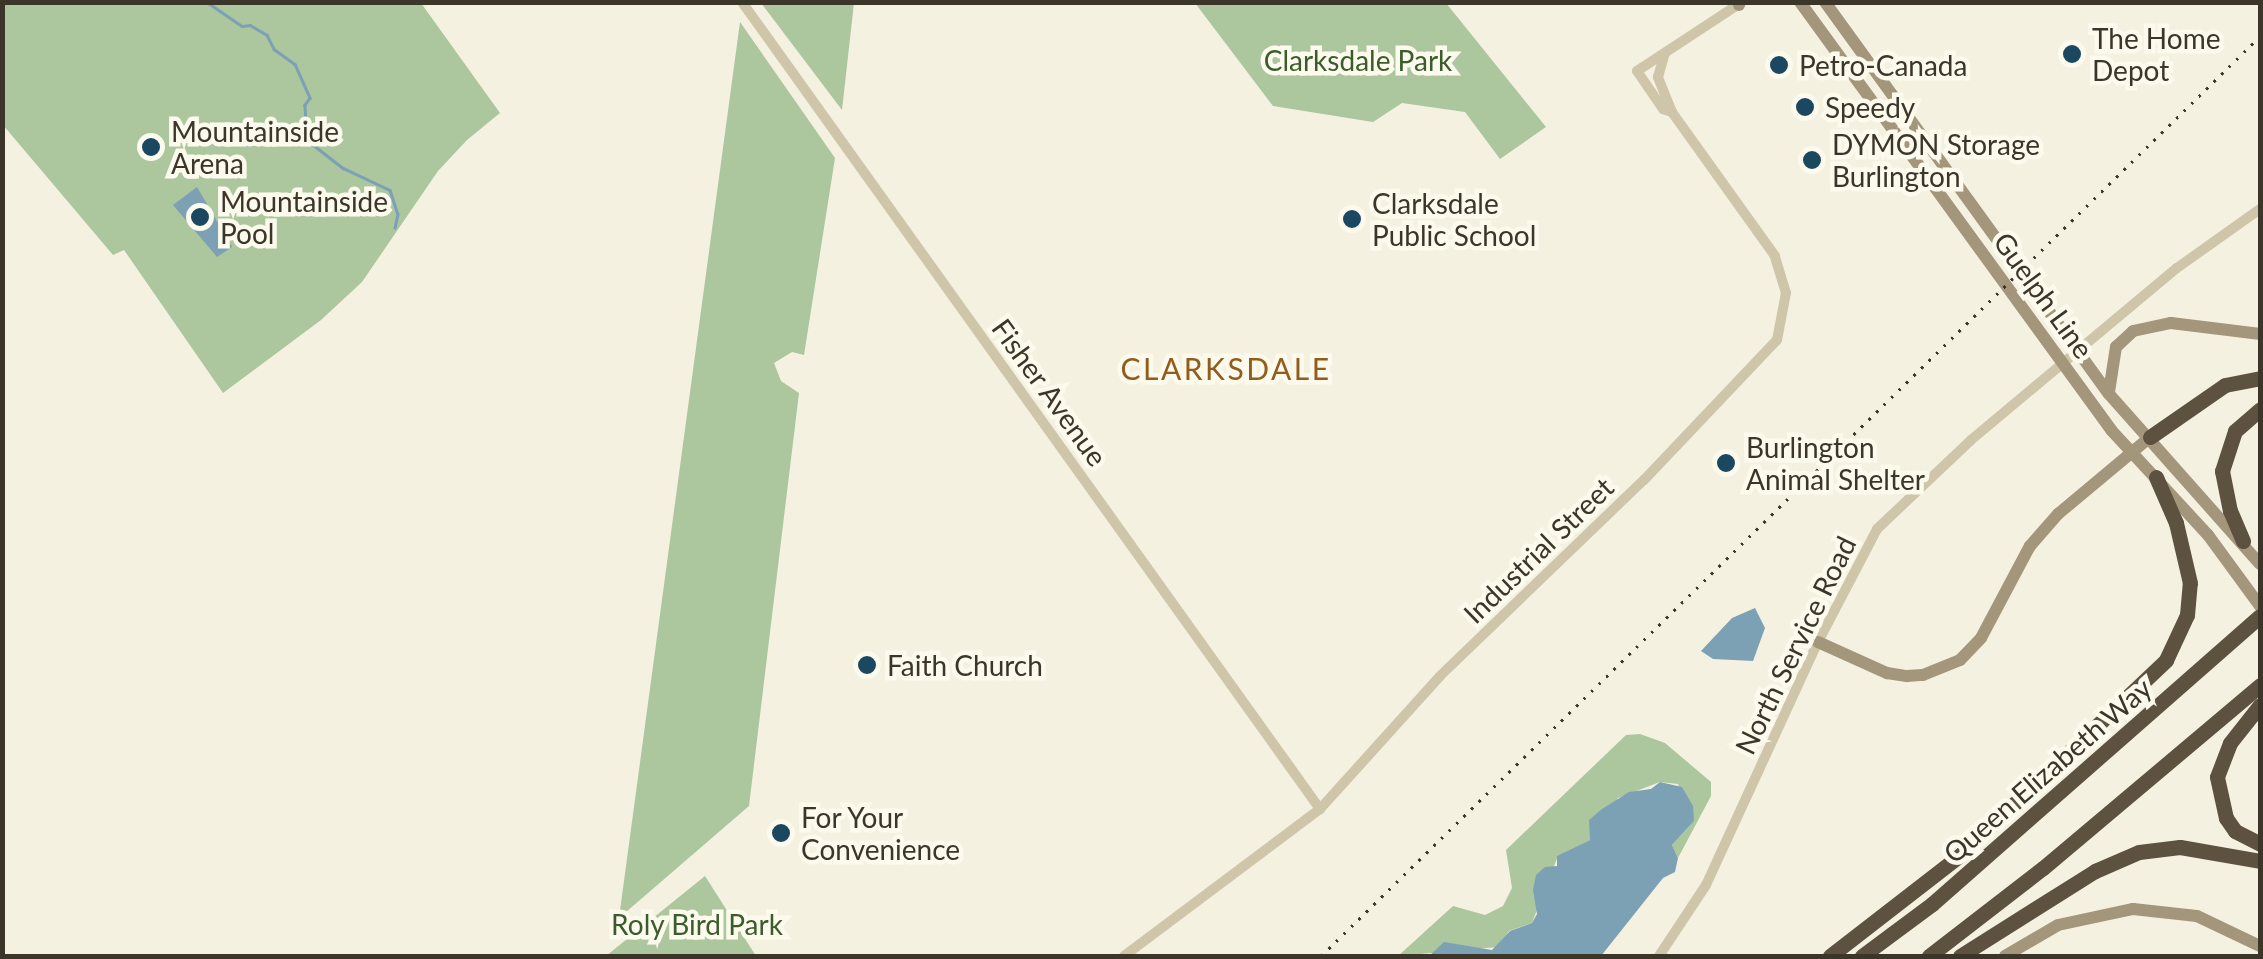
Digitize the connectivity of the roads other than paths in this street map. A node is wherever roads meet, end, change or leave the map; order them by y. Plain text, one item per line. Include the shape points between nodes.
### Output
1 (742, 2) edge
2 (1800, 2) edge
3 (1825, 2) edge
4 (1740, 3) edge
5 (1665, 54) junction
6 (1672, 112) junction
7 (2260, 209) edge
8 (2260, 334) edge
9 (2260, 378) edge
10 (2109, 394) junction
11 (2260, 409) edge
12 (2150, 438) junction
13 (2132, 454) junction
14 (2156, 477) junction
15 (2244, 540) junction
16 (2260, 564) edge
17 (2260, 606) edge
18 (2260, 616) edge
19 (1818, 642) junction
20 (2260, 685) edge
21 (2260, 705) edge
22 (1320, 809) junction
23 (2260, 844) edge
24 (2260, 860) edge
25 (2260, 946) edge
26 (1124, 956) edge
27 (1658, 956) edge
28 (1830, 956) edge
29 (1862, 956) edge
30 (1929, 956) edge
31 (1960, 956) edge
32 (2004, 956) edge

1 - 22 street, Fisher Avenue
2 - 13 main road, Guelph Line
3 - 10 main road, Guelph Line
4 - 5 street
5 - 6 street, Industrial Street via 1658,76
5 - 6 street, Industrial Street via 1637,71
6 - 22 street, Industrial Street via 1775,256 1786,293 1777,340 1644,480 1440,676
7 - 19 street, North Service Road via 2177,268 1893,511 1864,549
8 - 10 main road via 2171,323 2133,331 2111,360
9 - 12 highway via 2226,385
10 - 12 main road, Guelph Line
11 - 15 highway via 2235,431 2222,472
12 - 13 main road
12 - 15 main road, Guelph Line
13 - 14 main road, Guelph Line
13 - 19 main road via 2058,514 2030,546 1981,638 1960,660 1923,676 1897,674
14 - 17 main road, Guelph Line
14 - 28 highway via 2190,583 2187,615 2166,660 1959,856
15 - 16 main road, Guelph Line
18 - 29 highway, Queen Elizabeth Way via 1932,904
19 - 27 street, North Service Road via 1706,884
20 - 30 highway
21 - 23 highway via 2230,743 2217,777 2226,818
22 - 26 street, Industrial Street
24 - 31 highway via 2180,847 2139,852 2095,871
25 - 32 main road via 2197,916 2133,909 2058,925

